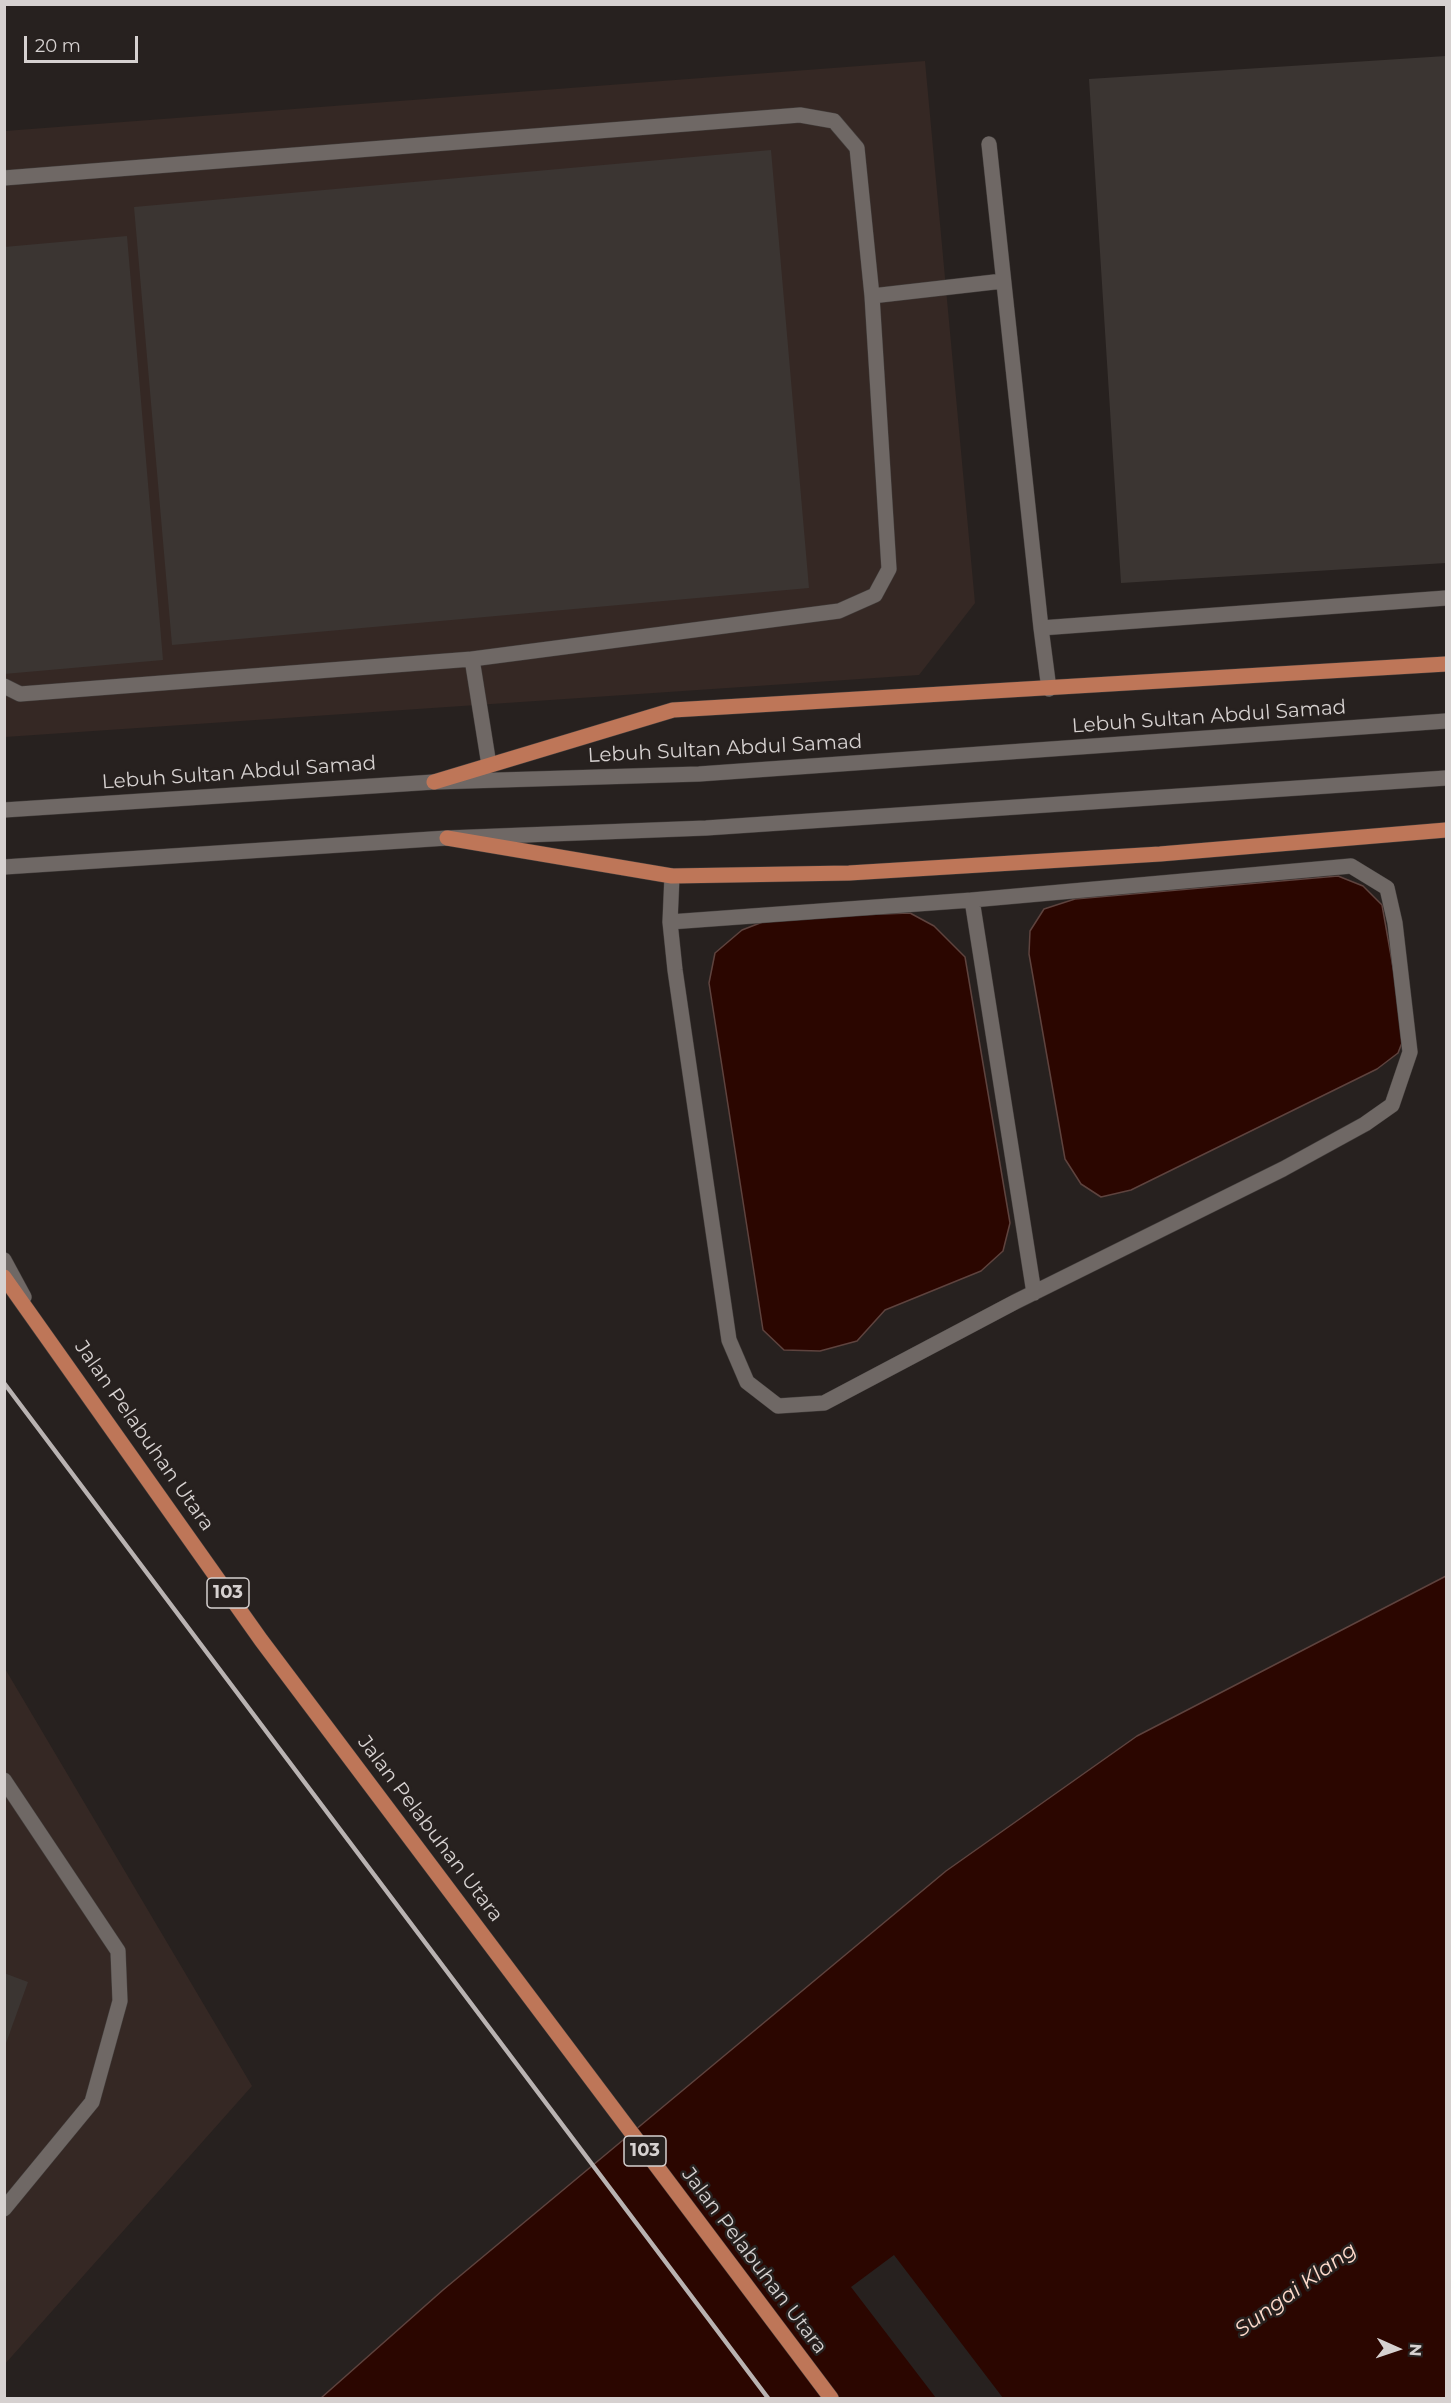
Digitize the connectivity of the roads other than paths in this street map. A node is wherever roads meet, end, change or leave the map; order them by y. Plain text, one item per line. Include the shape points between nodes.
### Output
1 (988, 144) dead end
2 (4, 178) edge
3 (1003, 281) junction
4 (872, 296) junction
5 (1446, 598) edge
6 (1041, 628) junction
7 (472, 659) junction
8 (1446, 664) edge
9 (4, 686) edge
10 (1049, 689) junction
11 (1446, 721) edge
12 (489, 765) junction
13 (1446, 778) edge
14 (434, 782) junction
15 (4, 810) edge
16 (1446, 830) edge
17 (447, 838) junction
18 (4, 867) edge
19 (672, 876) junction
20 (972, 900) junction
21 (670, 922) junction
22 (4, 1260) edge
23 (4, 1277) edge
24 (1034, 1293) junction
25 (39, 1323) junction
26 (4, 1780) edge
27 (4, 2209) edge
28 (831, 2398) edge

1 - 3 street
2 - 4 street via 800,115 834,122 857,148
3 - 4 street
3 - 6 street
4 - 7 street via 890,569 875,596 839,611
5 - 6 street
6 - 10 street
7 - 9 street via 20,694
7 - 12 street
8 - 10 main road
10 - 12 main road via 673,710
11 - 14 street, Lebuh Sultan Abdul Samad via 699,774
12 - 14 main road
13 - 17 street via 706,828
14 - 15 street, Lebuh Sultan Abdul Samad
16 - 19 main road via 1160,854 849,873
17 - 18 street
17 - 19 main road
19 - 21 street
20 - 21 street
20 - 24 street
20 - 24 street via 1351,866 1387,888 1395,923 1410,1052 1392,1105 1283,1169
21 - 24 street via 729,1340 747,1382 778,1406 824,1403
22 - 25 street
23 - 25 main road, Jalan Pelabuhan Utara / 103
25 - 28 main road, Jalan Pelabuhan Utara / 103 via 261,1640
26 - 27 street via 118,1951 120,2001 92,2102

